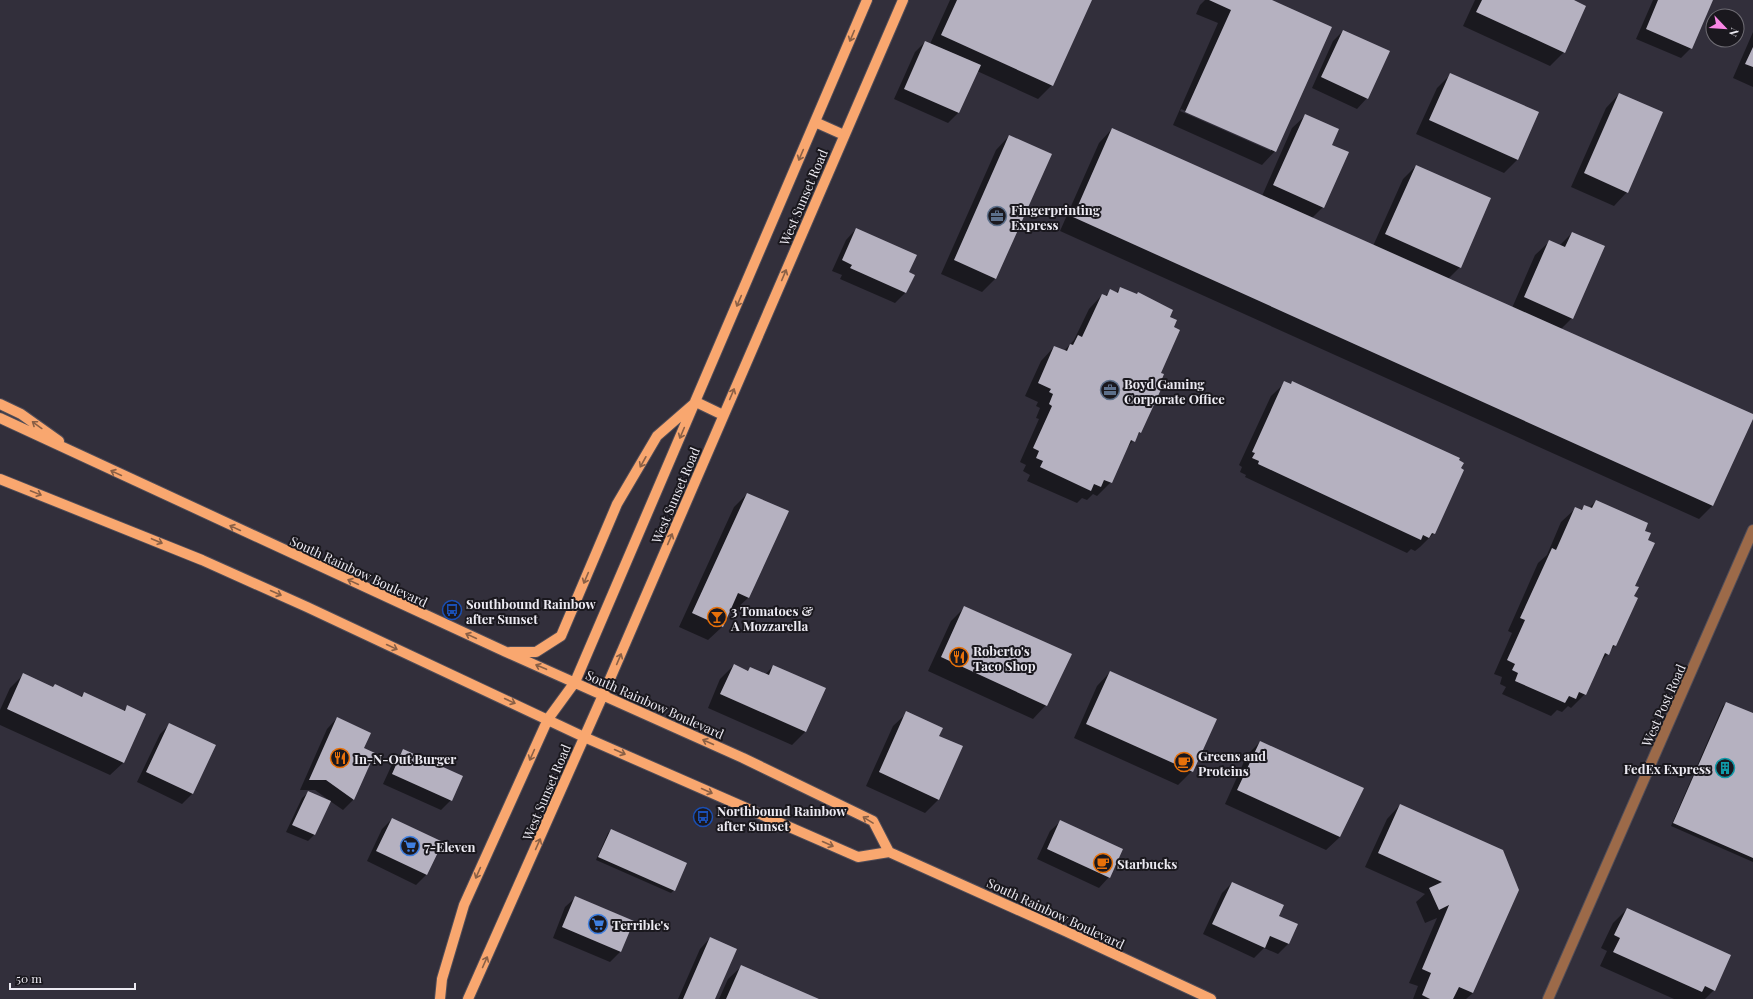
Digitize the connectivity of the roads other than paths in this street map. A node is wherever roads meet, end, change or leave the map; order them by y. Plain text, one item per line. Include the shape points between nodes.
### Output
1 (867, 0) edge
2 (903, 0) edge
3 (815, 122) junction
4 (844, 135) junction
5 (696, 402) junction
6 (0, 404) edge
7 (723, 415) junction
8 (0, 418) edge
9 (80, 456) junction
10 (0, 479) edge
11 (1753, 530) edge
12 (506, 652) junction
13 (575, 682) junction
14 (603, 695) junction
15 (548, 719) junction
16 (584, 737) junction
17 (889, 852) junction
18 (440, 999) edge
19 (468, 999) edge
20 (1211, 999) edge
21 (1548, 999) edge

1 -> 3 main road, West Sunset Road
2 - 4 main road, West Sunset Road
3 - 4 main road
3 -> 5 main road, West Sunset Road
7 -> 4 main road, West Sunset Road
5 - 7 main road
5 -> 12 main road via 657,436 617,504 561,636 536,652
5 -> 13 main road, West Sunset Road
9 -> 6 main road via 21,414
14 -> 7 main road, West Sunset Road
8 - 9 main road, South Rainbow Boulevard
12 -> 9 main road, South Rainbow Boulevard
10 -> 15 main road via 202,560
11 - 21 street, West Post Road
13 -> 12 main road, South Rainbow Boulevard
13 - 14 main road, South Rainbow Boulevard
13 - 15 main road, West Sunset Road
14 - 16 main road, West Sunset Road
17 -> 14 main road, South Rainbow Boulevard via 873,821 743,758
15 - 16 main road
15 -> 18 main road, West Sunset Road via 464,905 442,979
16 -> 17 main road via 858,857
19 -> 16 main road, West Sunset Road
17 - 20 main road, South Rainbow Boulevard via 1065,930

